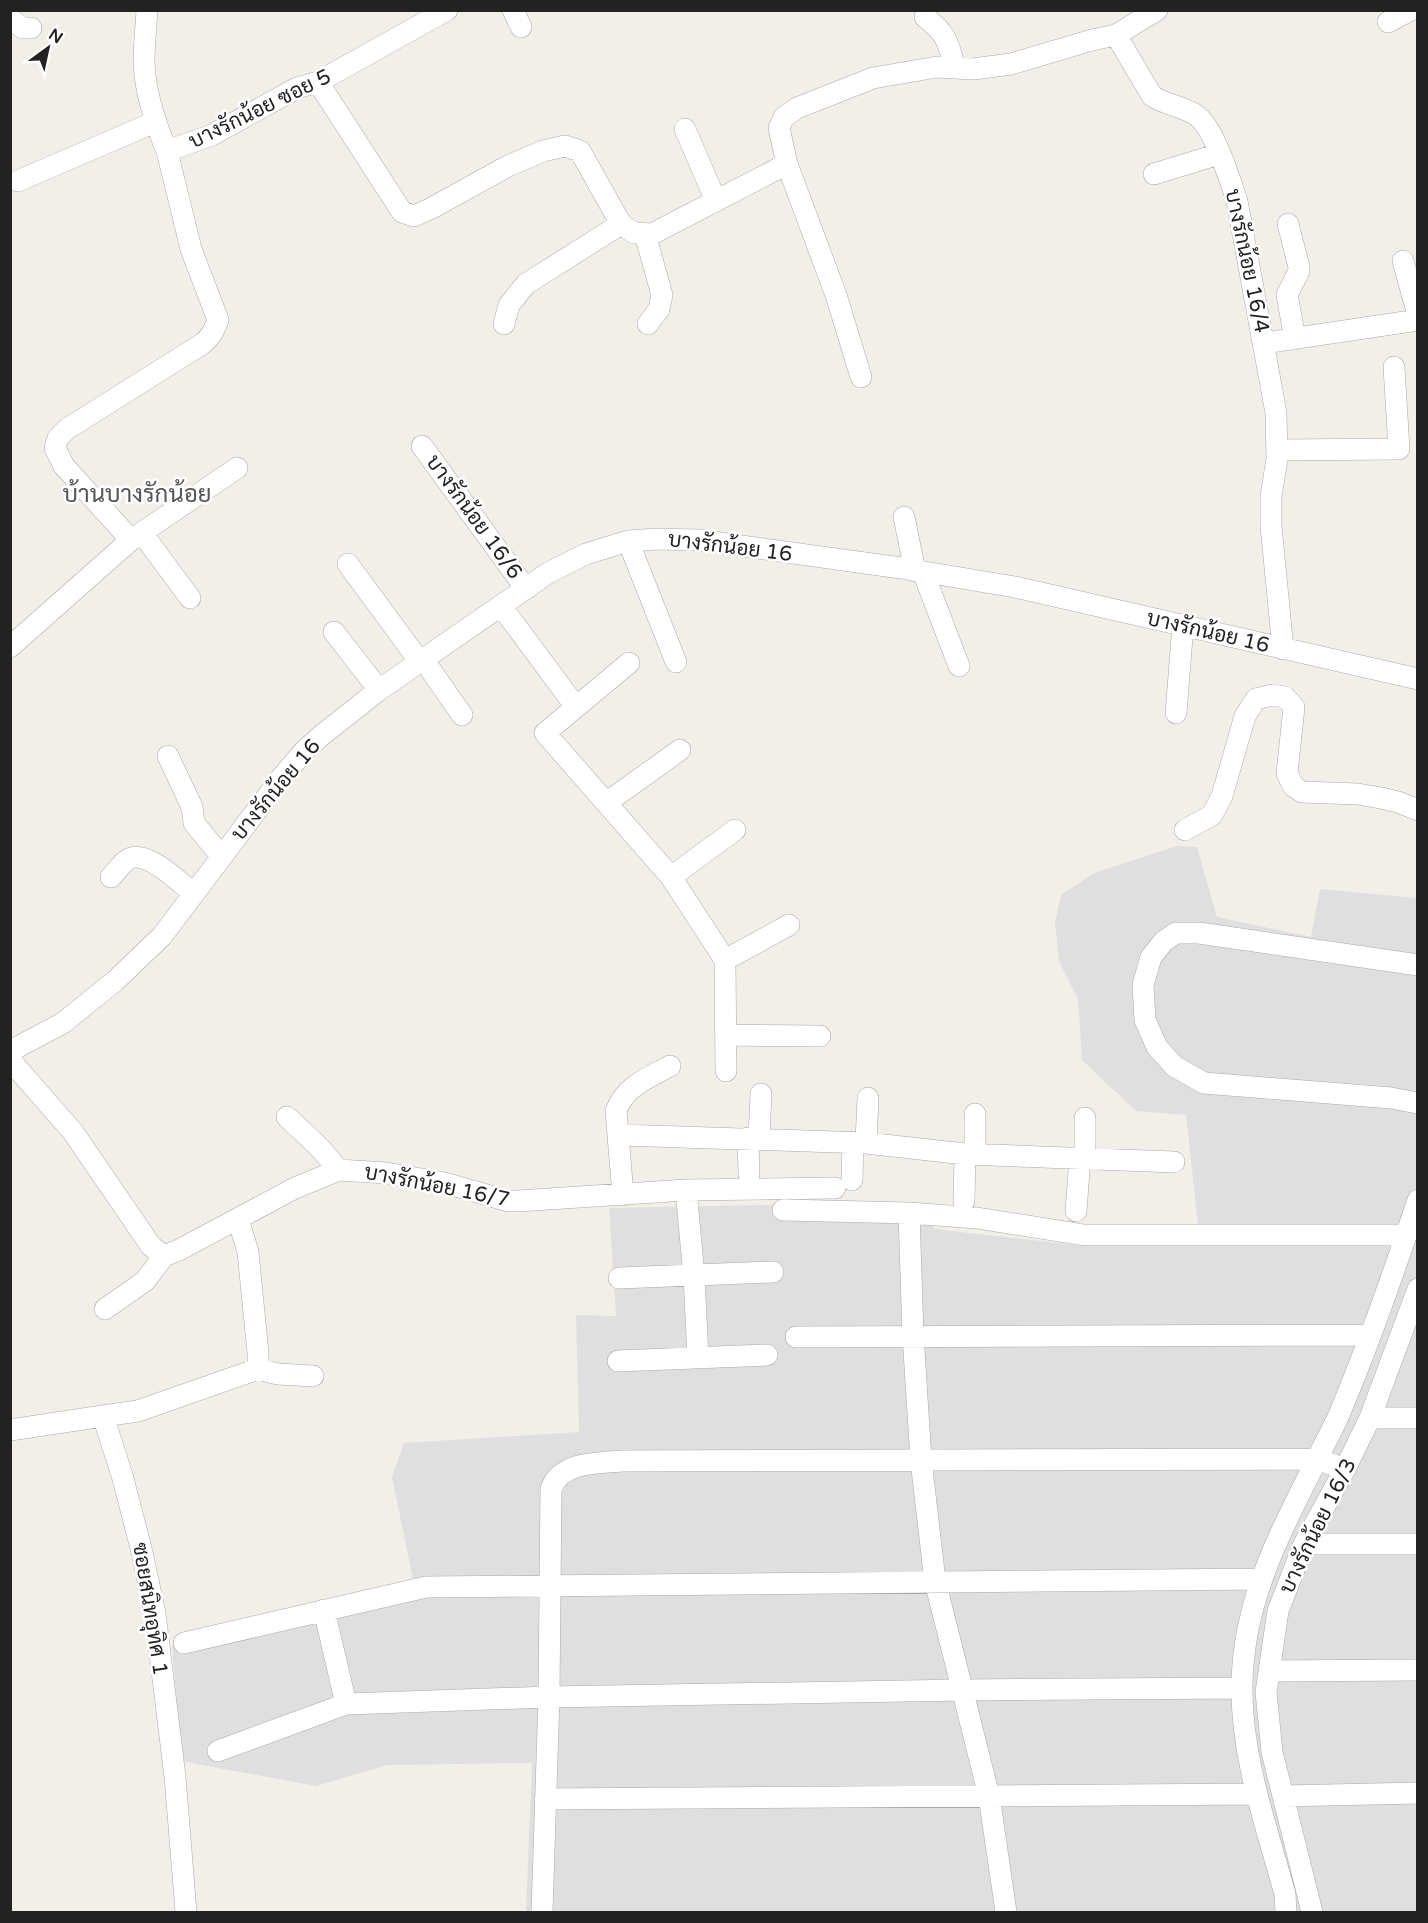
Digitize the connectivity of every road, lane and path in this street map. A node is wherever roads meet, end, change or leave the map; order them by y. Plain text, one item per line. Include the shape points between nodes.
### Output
1 (147, 10) edge
2 (447, 10) edge
3 (1157, 10) edge
4 (1411, 10) edge
5 (925, 17) dead end
6 (10, 19) edge
7 (1388, 22) dead end
8 (31, 28) dead end
9 (1116, 35) junction
10 (955, 68) junction
11 (318, 82) junction
12 (155, 122) junction
13 (685, 129) dead end
14 (167, 151) junction
15 (1219, 154) junction
16 (787, 164) junction
17 (1154, 174) dead end
18 (18, 181) dead end
19 (716, 201) junction
20 (621, 224) junction
21 (1288, 224) dead end
22 (645, 234) junction
23 (1403, 261) dead end
24 (1418, 315) edge
25 (1418, 320) edge
26 (504, 324) dead end
27 (648, 324) dead end
28 (1295, 339) junction
29 (1264, 343) junction
30 (1394, 367) dead end
31 (861, 377) dead end
32 (422, 446) dead end
33 (1277, 450) junction
34 (237, 468) dead end
35 (904, 517) dead end
36 (136, 537) junction
37 (628, 542) junction
38 (348, 564) dead end
39 (919, 571) junction
40 (525, 589) junction
41 (190, 598) dead end
42 (501, 606) junction
43 (1183, 625) junction
44 (334, 632) dead end
45 (10, 647) edge
46 (1283, 649) junction
47 (421, 660) junction
48 (676, 662) dead end
49 (629, 663) dead end
50 (959, 666) dead end
51 (1418, 679) edge
52 (379, 690) junction
53 (576, 707) junction
54 (1176, 712) dead end
55 (462, 715) dead end
56 (680, 750) dead end
57 (168, 756) dead end
58 (606, 803) junction
59 (1418, 810) edge
60 (735, 830) dead end
61 (1185, 830) dead end
62 (221, 856) junction
63 (111, 877) dead end
64 (670, 877) junction
65 (193, 893) junction
66 (789, 925) dead end
67 (725, 960) junction
68 (1418, 965) edge
69 (726, 1035) junction
70 (820, 1036) dead end
71 (10, 1051) edge
72 (10, 1060) edge
73 (670, 1066) dead end
74 (726, 1071) dead end
75 (761, 1094) dead end
76 (868, 1098) dead end
77 (1418, 1103) edge
78 (975, 1114) dead end
79 (287, 1117) dead end
80 (1085, 1118) dead end
81 (620, 1135) junction
82 (754, 1138) junction
83 (860, 1142) junction
84 (970, 1154) junction
85 (1083, 1158) junction
86 (1174, 1162) dead end
87 (339, 1170) junction
88 (749, 1175) dead end
89 (686, 1190) junction
90 (623, 1195) junction
91 (1418, 1200) edge
92 (964, 1201) dead end
93 (783, 1210) dead end
94 (1076, 1211) dead end
95 (909, 1213) junction
96 (238, 1219) junction
97 (1406, 1235) junction
98 (164, 1256) junction
99 (773, 1272) dead end
100 (694, 1276) junction
101 (619, 1278) dead end
102 (1417, 1291) edge
103 (105, 1309) dead end
104 (913, 1335) junction
105 (1369, 1335) junction
106 (796, 1337) dead end
107 (767, 1355) dead end
108 (698, 1358) junction
109 (618, 1361) dead end
110 (258, 1370) junction
111 (313, 1376) dead end
112 (103, 1416) junction
113 (1370, 1418) junction
114 (1418, 1418) edge
115 (10, 1430) edge
116 (1317, 1459) junction
117 (921, 1460) junction
118 (1345, 1469) junction
119 (1304, 1544) junction
120 (1418, 1544) edge
121 (1261, 1579) junction
122 (935, 1581) junction
123 (549, 1585) junction
124 (324, 1610) junction
125 (184, 1643) dead end
126 (1418, 1670) edge
127 (1269, 1671) junction
128 (1242, 1688) junction
129 (963, 1690) junction
130 (549, 1697) junction
131 (346, 1704) junction
132 (219, 1752) dead end
133 (1418, 1793) edge
134 (1257, 1794) junction
135 (989, 1796) junction
136 (1283, 1796) junction
137 (545, 1799) junction
138 (186, 1912) edge
139 (542, 1912) edge
140 (1005, 1912) edge
141 (1287, 1912) edge
142 (1312, 1912) edge

1 - 12 street, บางรักน้อย ซอย 5 via 144,63
2 - 11 street, บางรักน้อย ซอย 5
3 - 9 street
4 - 7 street
5 - 10 street via 948,41
6 - 8 street via 23,28
9 - 10 street via 1011,64
9 - 15 street, บางรักน้อย 16/4 via 1152,96 1198,117 1208,128
10 - 16 street via 911,70 873,78 797,108 784,117 779,128
11 - 14 street, บางรักน้อย ซอย 5 via 297,88 212,135
11 - 20 street via 402,212 414,216 508,165 565,146 580,151
12 - 14 street, บางรักน้อย ซอย 5
12 - 18 street
13 - 19 street
14 - 36 street via 191,249 218,320 215,330 202,344 58,438 59,457
15 - 17 street
15 - 29 street, บางรักน้อย 16/4 via 1237,201
16 - 19 street
16 - 31 street via 836,295
19 - 22 street
20 - 22 street via 634,233
20 - 26 street via 526,284 509,305
21 - 28 street via 1299,267 1287,295
22 - 27 street via 662,295 659,309
23 - 24 street
25 - 28 street
28 - 29 street
29 - 33 street, บางรักน้อย 16/4 via 1276,413
30 - 33 street via 1399,449
32 - 40 street, บางรักน้อย 16/6
33 - 46 street, บางรักน้อย 16/4 via 1271,526
34 - 36 street
35 - 39 street
36 - 41 street
36 - 45 street
37 - 39 street, บางรักน้อย 16 via 699,540
37 - 40 street, บางรักน้อย 16 via 586,554
37 - 48 street
38 - 47 street
39 - 43 street, บางรักน้อย 16 via 1015,587
39 - 50 street
40 - 42 street, บางรักน้อย 16
42 - 47 street, บางรักน้อย 16
42 - 53 street
43 - 46 street, บางรักน้อย 16
43 - 54 street
44 - 52 street
46 - 51 street, บางรักน้อย 16
47 - 52 street, บางรักน้อย 16
47 - 55 street
49 - 53 street
52 - 62 street, บางรักน้อย 16 via 305,750
53 - 58 street via 546,733
56 - 58 street
57 - 62 street via 192,807 194,823
58 - 64 street
59 - 61 street via 1381,798 1302,792 1293,786 1287,773 1294,707 1285,697 1272,694 1256,699 1245,716 1222,796 1212,816
60 - 64 street
62 - 65 street, บางรักน้อย 16
63 - 65 street via 128,859 140,858 162,867
64 - 67 street
65 - 71 street, บางรักน้อย 16 via 162,936 115,981 63,1023
66 - 67 street
67 - 69 street
68 - 77 street via 1176,933 1151,957 1143,985 1145,1020 1157,1047 1174,1066 1204,1083
69 - 70 street
69 - 74 street
72 - 98 street via 73,1132 151,1246
73 - 81 street via 633,1086 620,1100 616,1111
75 - 82 street
76 - 83 street
78 - 84 street
79 - 87 street
80 - 85 street
81 - 82 street
81 - 90 street
82 - 83 street
82 - 88 street
83 - 84 street
83 - 89 street, บางรักน้อย 16/7 via 843,1184
84 - 85 street
84 - 92 street
85 - 86 street
85 - 94 street
87 - 90 street, บางรักน้อย 16/7 via 445,1183 508,1201
87 - 96 street, บางรักน้อย 16/7 via 295,1188
89 - 90 street, บางรักน้อย 16/7
89 - 100 street
91 - 97 street
93 - 95 street
95 - 97 street via 977,1218 1084,1235
95 - 104 street
96 - 98 street, บางรักน้อย 16/7
96 - 110 street via 248,1252
97 - 105 street
98 - 103 street via 145,1281
99 - 100 street
100 - 101 street
100 - 108 street
102 - 113 street, บางรักน้อย 16/3
104 - 105 street
104 - 106 street
104 - 117 street
105 - 116 street via 1343,1407
107 - 108 street
108 - 109 street
110 - 111 street
110 - 112 street via 138,1410
112 - 115 street
112 - 138 street, ซอยสนิทอุทิศ 1 via 122,1475 155,1613
113 - 114 street
113 - 118 street, บางรักน้อย 16/3
116 - 117 street
116 - 118 street
116 - 121 street
117 - 122 street
117 - 123 street via 584,1464 555,1478 551,1489
118 - 119 street, บางรักน้อย 16/3
119 - 120 street
119 - 127 street, บางรักน้อย 16/3 via 1278,1611
121 - 122 street
121 - 128 street via 1253,1604
122 - 123 street
122 - 129 street
123 - 124 street via 426,1587
123 - 130 street
124 - 125 street
124 - 131 street
126 - 127 street
127 - 136 street, บางรักน้อย 16/3 via 1266,1692 1272,1752
128 - 129 street
128 - 134 street via 1247,1756
129 - 130 street
129 - 135 street
130 - 131 street
130 - 137 street
131 - 132 street
133 - 136 street
134 - 135 street
134 - 141 street
135 - 137 street
135 - 140 street
136 - 142 street, บางรักน้อย 16/3
137 - 139 street
141 - 142 street via 1300,1908

